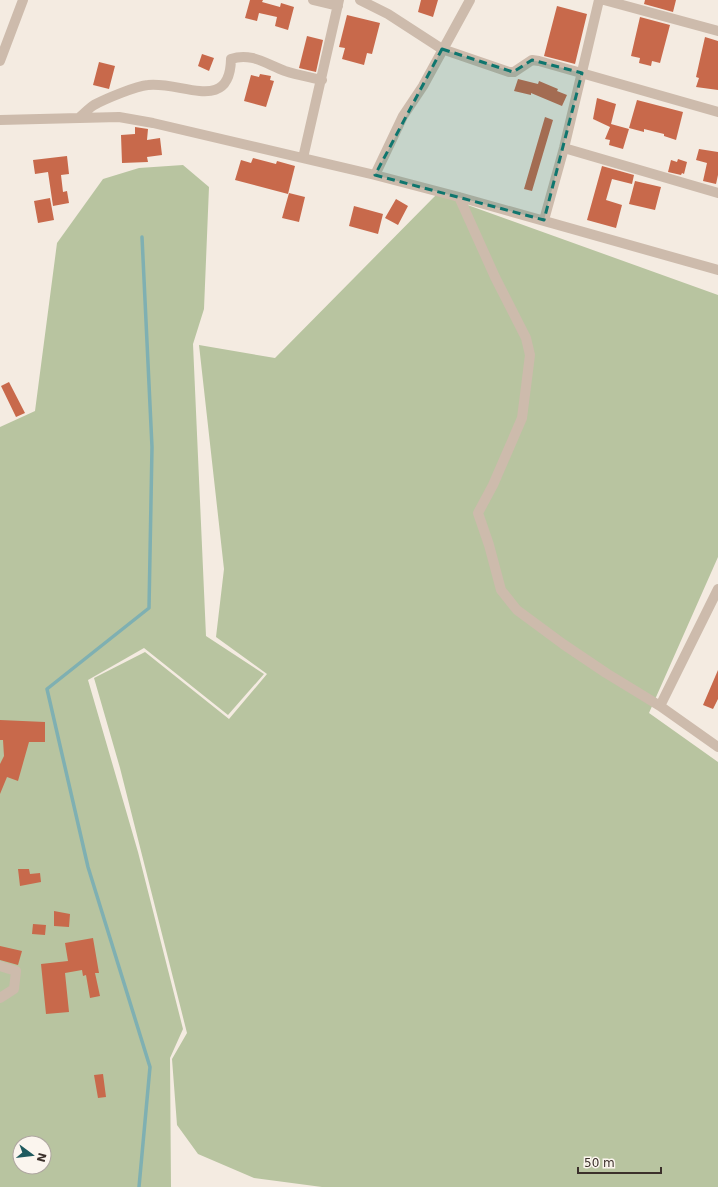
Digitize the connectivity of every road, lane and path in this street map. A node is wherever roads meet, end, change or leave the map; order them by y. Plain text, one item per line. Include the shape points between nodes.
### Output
1 (23, 0) edge
2 (313, 0) edge
3 (360, 0) edge
4 (470, 0) edge
5 (599, 0) edge
6 (604, 0) edge
7 (339, 3) edge
8 (718, 31) edge
9 (442, 49) junction
10 (0, 61) edge
11 (582, 73) junction
12 (322, 80) junction
13 (718, 112) edge
14 (80, 117) junction
15 (0, 120) edge
16 (564, 148) junction
17 (303, 158) junction
18 (375, 175) junction
19 (718, 193) edge
20 (459, 196) junction
21 (544, 220) junction
22 (718, 270) edge
23 (718, 589) edge
24 (660, 706) junction
25 (718, 747) edge
26 (0, 966) edge
27 (0, 998) edge

1 - 10 street
2 - 7 street
3 - 9 street via 388,14
4 - 9 street
5 - 11 street
6 - 8 street
7 - 12 street
9 - 11 street via 509,72 514,72 532,60
9 - 18 street via 423,86 403,116
11 - 13 street
11 - 16 street
12 - 14 street via 286,71 253,57 241,55 231,58 231,73 225,84 217,91 149,85 96,104
12 - 17 street
14 - 15 street
14 - 17 street via 126,118
16 - 19 street
16 - 21 street
17 - 18 street
18 - 20 street
20 - 21 street
20 - 24 street via 529,345 522,418 493,485 478,512 501,590 516,610 606,673
21 - 22 street
23 - 24 street
24 - 25 street
26 - 27 street via 16,971 14,989

